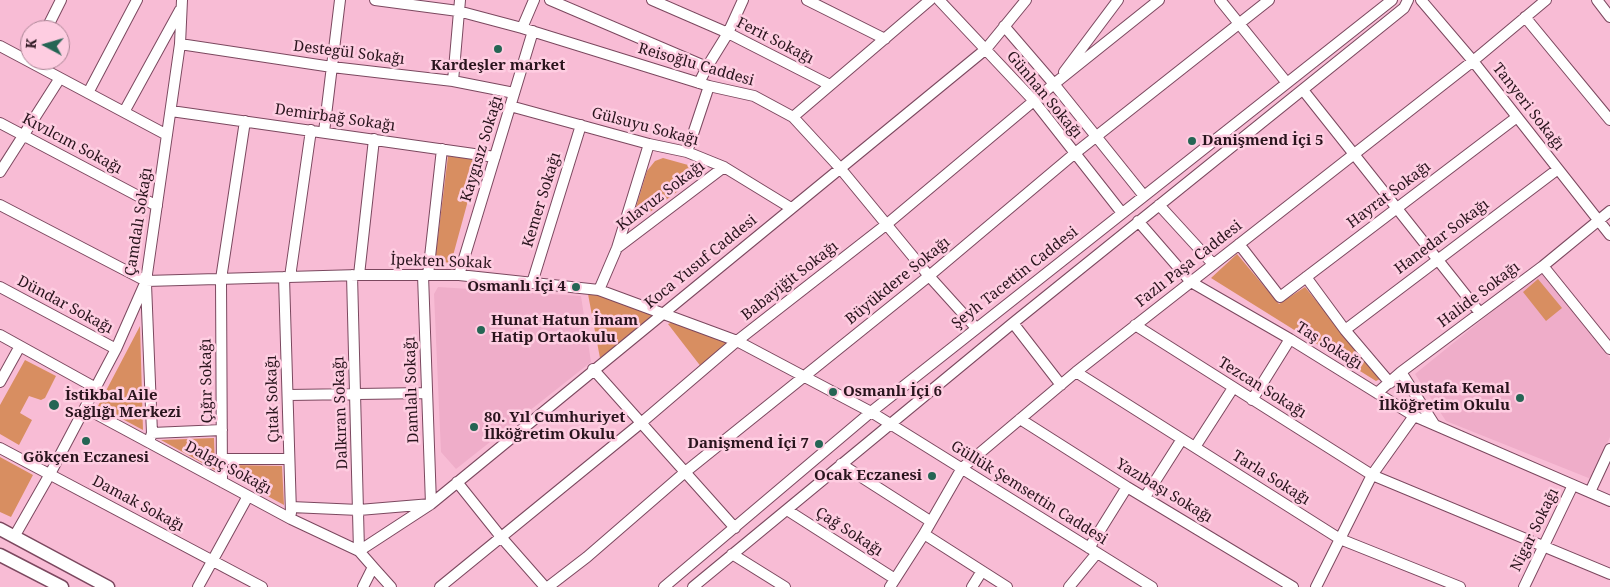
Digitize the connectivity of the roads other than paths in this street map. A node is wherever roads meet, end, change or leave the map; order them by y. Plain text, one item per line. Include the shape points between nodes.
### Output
1 (62, 0) edge
2 (137, 0) edge
3 (340, 0) edge
4 (375, 0) edge
5 (460, 0) edge
6 (534, 0) edge
7 (550, 0) edge
8 (652, 0) edge
9 (742, 0) edge
10 (807, 0) edge
11 (930, 0) edge
12 (938, 0) edge
13 (1026, 0) edge
14 (1118, 0) edge
15 (1160, 0) edge
16 (1220, 0) edge
17 (1268, 0) edge
18 (1392, 0) edge
19 (1408, 0) edge
20 (1421, 0) edge
21 (1546, 0) edge
22 (1597, 0) edge
23 (182, 3) edge
24 (458, 11) junction
25 (1525, 17) junction
26 (1610, 17) edge
27 (51, 20) edge
28 (1239, 24) junction
29 (1004, 26) junction
30 (522, 28) junction
31 (533, 31) junction
32 (728, 33) junction
33 (885, 39) junction
34 (180, 44) junction
35 (0, 46) edge
36 (986, 49) junction
37 (20, 56) edge
38 (1473, 61) junction
39 (332, 67) junction
40 (706, 67) junction
41 (46, 70) edge
42 (60, 78) junction
43 (453, 81) junction
44 (1287, 82) junction
45 (699, 83) junction
46 (1054, 84) junction
47 (830, 85) junction
48 (709, 86) junction
49 (1303, 90) junction
50 (88, 93) junction
51 (514, 93) junction
52 (1034, 101) junction
53 (510, 106) junction
54 (171, 111) junction
55 (124, 112) junction
56 (793, 117) junction
57 (1517, 117) junction
58 (245, 120) junction
59 (1610, 120) edge
60 (0, 123) edge
61 (580, 125) junction
62 (311, 130) junction
63 (324, 132) junction
64 (23, 135) junction
65 (167, 136) junction
66 (1096, 137) junction
67 (374, 139) junction
68 (649, 144) junction
69 (442, 149) junction
70 (688, 152) junction
71 (1074, 154) junction
72 (1354, 154) junction
73 (495, 157) junction
74 (724, 168) junction
75 (840, 168) junction
76 (1558, 169) junction
77 (0, 172) edge
78 (1144, 196) junction
79 (0, 206) edge
80 (157, 206) junction
81 (1159, 206) junction
82 (791, 208) junction
83 (1397, 208) junction
84 (1610, 211) edge
85 (1122, 213) junction
86 (1598, 220) junction
87 (1138, 221) junction
88 (887, 224) junction
89 (1610, 235) edge
90 (1239, 244) junction
91 (617, 248) junction
92 (1438, 260) junction
93 (1213, 264) junction
94 (1543, 266) junction
95 (355, 275) junction
96 (426, 275) junction
97 (459, 275) junction
98 (929, 276) junction
99 (287, 277) junction
100 (1306, 277) junction
101 (221, 279) junction
102 (146, 281) junction
103 (1191, 282) junction
104 (532, 283) junction
105 (0, 287) edge
106 (599, 290) junction
107 (662, 313) junction
108 (1480, 313) junction
109 (1012, 323) junction
110 (1135, 326) junction
111 (976, 328) junction
112 (1345, 330) junction
113 (0, 335) edge
114 (1290, 340) junction
115 (737, 341) junction
116 (20, 346) junction
117 (116, 349) junction
118 (1610, 349) edge
119 (593, 370) junction
120 (1076, 372) junction
121 (1401, 372) junction
122 (803, 376) junction
123 (0, 382) edge
124 (1390, 383) junction
125 (1061, 385) junction
126 (94, 387) junction
127 (1233, 388) junction
128 (356, 393) junction
129 (427, 393) junction
130 (1377, 393) junction
131 (288, 395) junction
132 (1252, 400) junction
133 (85, 408) junction
134 (871, 412) junction
135 (1414, 416) junction
136 (1020, 419) junction
137 (641, 424) junction
138 (891, 424) junction
139 (1434, 425) junction
140 (222, 430) junction
141 (150, 438) junction
142 (1182, 439) junction
143 (1194, 447) junction
144 (0, 448) edge
145 (1610, 449) edge
146 (223, 459) junction
147 (289, 459) junction
148 (841, 464) junction
149 (962, 468) junction
150 (684, 473) junction
151 (50, 474) junction
152 (1372, 475) junction
153 (222, 482) junction
154 (458, 482) junction
155 (1573, 485) junction
156 (1127, 487) junction
157 (1590, 492) junction
158 (248, 496) junction
159 (1145, 497) junction
160 (1610, 501) edge
161 (431, 504) junction
162 (291, 507) junction
163 (359, 510) junction
164 (787, 510) junction
165 (291, 519) junction
166 (930, 521) junction
167 (735, 528) junction
168 (0, 529) edge
169 (924, 534) junction
170 (14, 537) junction
171 (501, 537) junction
172 (1340, 540) junction
173 (1545, 546) junction
174 (1093, 550) junction
175 (359, 551) junction
176 (732, 554) junction
177 (0, 555) edge
178 (211, 561) junction
179 (374, 567) junction
180 (982, 571) junction
181 (1610, 574) edge
182 (892, 583) edge
183 (62, 587) edge
184 (108, 587) edge
185 (198, 587) edge
186 (262, 587) edge
187 (363, 587) edge
188 (391, 587) edge
189 (440, 587) edge
190 (546, 587) edge
191 (664, 587) edge
192 (693, 587) edge
193 (785, 587) edge
194 (972, 587) edge
195 (1008, 587) edge
196 (1068, 587) edge
197 (1152, 587) edge
198 (1293, 587) edge
199 (1316, 587) edge
200 (1460, 587) edge
201 (1524, 587) edge

1 - 27 street
2 - 50 street
3 - 39 street
4 - 24 street, Reisoğlu Caddesi
5 - 24 street
6 - 30 street
7 - 40 street
8 - 32 street, Ferit Sokağı
9 - 32 street
10 - 33 street
11 - 33 street
12 - 36 street, Günhan Sokağı
13 - 29 street, Koca Yusuf Caddesi
14 - 46 street
15 - 46 street, Babayiğit Sokağı
16 - 28 street
17 - 28 street, Büyükdere Sokağı
18 - 44 street, Şeyh Tacettin Caddesi
19 - 49 street via 1404,8
20 - 38 street, Tanyeri Sokağı
21 - 25 street, Fazlı Paşa Caddesi
22 - 26 street
23 - 34 street, Çamdalı Sokağı
23 - 55 street
24 - 30 street, Reisoğlu Caddesi
24 - 43 street
25 - 38 street, Fazlı Paşa Caddesi
25 - 59 street
28 - 44 street
28 - 66 street, Büyükdere Sokağı
29 - 36 street, Koca Yusuf Caddesi
29 - 46 street
30 - 31 street, Reisoğlu Caddesi
31 - 45 street, Reisoğlu Caddesi
31 - 51 street, Kaygısız Sokağı
32 - 40 street
32 - 47 street, Ferit Sokağı
33 - 47 street
34 - 39 street, Destegül Sokağı
34 - 54 street, Çamdalı Sokağı
35 - 37 street
36 - 52 street, Günhan Sokağı
36 - 75 street, Koca Yusuf Caddesi
38 - 57 street, Tanyeri Sokağı
38 - 72 street, Fazlı Paşa Caddesi
39 - 43 street, Destegül Sokağı
39 - 63 street
40 - 45 street
41 - 42 street
42 - 50 street
42 - 64 street
43 - 51 street, Destegül Sokağı
44 - 78 street, Şeyh Tacettin Caddesi
45 - 48 street, Reisoğlu Caddesi
46 - 52 street, Babayiğit Sokağı
46 - 66 street
47 - 56 street
48 - 56 street, Reisoğlu Caddesi via 754,96
48 - 70 street
49 - 72 street
49 - 81 street
50 - 55 street
51 - 53 street, Kaygısız Sokağı
52 - 71 street, Günhan Sokağı
52 - 88 street, Babayiğit Sokağı
53 - 61 street, Gülsuyu Sokağı
53 - 73 street, Kaygısız Sokağı
54 - 58 street, Demirbağ Sokağı
54 - 65 street, Çamdalı Sokağı
55 - 65 street
56 - 75 street, Reisoğlu Caddesi
57 - 76 street, Tanyeri Sokağı
57 - 83 street, Hayrat Sokağı
58 - 62 street, Demirbağ Sokağı
58 - 101 street, Çığır Sokağı
60 - 64 street, Kıvılcım Sokağı
61 - 68 street, Gülsuyu Sokağı
61 - 104 street, Kemer Sokağı
62 - 63 street, Demirbağ Sokağı
62 - 99 street, Çıtak Sokağı
63 - 67 street, Demirbağ Sokağı
64 - 77 street
64 - 80 street, Kıvılcım Sokağı
65 - 80 street, Çamdalı Sokağı
66 - 71 street, Büyükdere Sokağı
66 - 78 street
67 - 69 street, Demirbağ Sokağı
67 - 95 street, Dalkıran Sokağı
68 - 70 street, Gülsuyu Sokağı
68 - 91 street, Kılavuz Sokağı
69 - 73 street, Demirbağ Sokağı
69 - 96 street, Damlalı Sokağı
70 - 74 street, Gülsuyu Sokağı
71 - 85 street, Günhan Sokağı
71 - 98 street, Büyükdere Sokağı
72 - 83 street
72 - 90 street, Fazlı Paşa Caddesi
73 - 97 street, Kaygısız Sokağı
74 - 82 street, Gülsuyu Sokağı
74 - 91 street, Kılavuz Sokağı
75 - 82 street, Koca Yusuf Caddesi
75 - 88 street, Reisoğlu Caddesi
76 - 86 street, Tanyeri Sokağı
76 - 92 street, Hanedar Sokağı
78 - 85 street, Şeyh Tacettin Caddesi
79 - 102 street, İpekten Sokak
80 - 102 street, Çamdalı Sokağı
81 - 87 street
81 - 93 street
82 - 107 street, Koca Yusuf Caddesi
83 - 92 street
83 - 100 street, Hayrat Sokağı
84 - 86 street, Halide Sokağı
85 - 111 street, Şeyh Tacettin Caddesi
86 - 89 street, Tanyeri Sokağı
86 - 94 street, Halide Sokağı
87 - 103 street, Taş Sokağı
87 - 109 street
88 - 98 street, Reisoğlu Caddesi
88 - 115 street, Babayiğit Sokağı
90 - 93 street, Fazlı Paşa Caddesi
90 - 100 street, Hayrat Sokağı via 1280,297
91 - 106 street, Kılavuz Sokağı
92 - 108 street
92 - 112 street, Hanedar Sokağı
93 - 103 street, Fazlı Paşa Caddesi
94 - 108 street, Halide Sokağı
94 - 118 street
95 - 96 street, İpekten Sokak
95 - 99 street, İpekten Sokak
95 - 128 street, Dalkıran Sokağı
96 - 97 street, İpekten Sokak
96 - 129 street, Damlalı Sokağı
97 - 104 street, İpekten Sokak
98 - 111 street, Reisoğlu Caddesi
98 - 122 street, Büyükdere Sokağı
99 - 101 street, İpekten Sokak
99 - 131 street, Çıtak Sokağı
100 - 112 street
101 - 102 street, İpekten Sokak
101 - 140 street, Çığır Sokağı
102 - 117 street, Çamdalı Sokağı
102 - 141 street
103 - 110 street, Fazlı Paşa Caddesi
103 - 114 street, Taş Sokağı
104 - 106 street, İpekten Sokak
105 - 117 street, Dündar Sokağı
106 - 107 street, İpekten Sokak
107 - 115 street, İpekten Sokak
107 - 119 street, Koca Yusuf Caddesi
108 - 121 street, Halide Sokağı
109 - 125 street
109 - 138 street
110 - 120 street, Fazlı Paşa Caddesi
110 - 127 street, Tezcan Sokağı
111 - 134 street, Şeyh Tacettin Caddesi
112 - 124 street
113 - 116 street
114 - 130 street, Taş Sokağı
114 - 132 street
115 - 122 street, İpekten Sokak
115 - 137 street, Babayiğit Sokağı
116 - 123 street
116 - 126 street
117 - 126 street, Çamdalı Sokağı
119 - 137 street
119 - 154 street, Koca Yusuf Caddesi
120 - 125 street, Fazlı Paşa Caddesi
120 - 142 street, Tarla Sokağı
121 - 124 street, Halide Sokağı
121 - 139 street
122 - 134 street, İpekten Sokak
122 - 150 street, Büyükdere Sokağı
124 - 130 street, Halide Sokağı
125 - 136 street, Fazlı Paşa Caddesi
126 - 133 street, Çamdalı Sokağı
127 - 132 street, Tezcan Sokağı
127 - 143 street
128 - 129 street
128 - 131 street
128 - 163 street, Dalkıran Sokağı
129 - 161 street, Damlalı Sokağı
130 - 135 street, Taş Sokağı
131 - 147 street, Çıtak Sokağı
132 - 152 street, Tezcan Sokağı
133 - 141 street, Dalgıç Sokağı
133 - 151 street, Çamdalı Sokağı
134 - 138 street, Güllük Şemsettin Caddesi
134 - 167 street, Şeyh Tacettin Caddesi
135 - 139 street, Taş Sokağı
135 - 152 street
136 - 149 street, Fazlı Paşa Caddesi
136 - 156 street, Yazıbaşı Sokağı
137 - 150 street
137 - 171 street, Babayiğit Sokağı
138 - 148 street
138 - 149 street, Güllük Şemsettin Caddesi
139 - 155 street, Taş Sokağı
140 - 141 street
140 - 146 street, Çığır Sokağı
141 - 153 street, Dalgıç Sokağı
142 - 143 street, Tarla Sokağı
142 - 159 street
143 - 172 street, Tarla Sokağı
144 - 151 street, Damak Sokağı
145 - 157 street
146 - 147 street
146 - 153 street, Çığır Sokağı
147 - 162 street, Çıtak Sokağı
148 - 164 street
148 - 166 street
149 - 166 street, Fazlı Paşa Caddesi
149 - 174 street, Güllük Şemsettin Caddesi
150 - 167 street
150 - 190 street, Büyükdere Sokağı via 587,557
151 - 170 street, Çamdalı Sokağı
151 - 178 street, Damak Sokağı
152 - 172 street
152 - 173 street, Tezcan Sokağı
153 - 158 street, Dalgıç Sokağı
154 - 161 street, Koca Yusuf Caddesi
154 - 171 street
155 - 157 street, Taş Sokağı
155 - 173 street, Nigar Sokağı
156 - 159 street, Yazıbaşı Sokağı
156 - 174 street
157 - 160 street, Taş Sokağı
158 - 165 street, Dalgıç Sokağı
158 - 178 street
159 - 198 street, Yazıbaşı Sokağı
161 - 163 street
161 - 175 street, Koca Yusuf Caddesi
162 - 163 street
162 - 165 street, Çıtak Sokağı
163 - 175 street, Dalkıran Sokağı
164 - 176 street
164 - 182 street, Çağ Sokağı
165 - 175 street, Dalgıç Sokağı
166 - 169 street, Fazlı Paşa Caddesi
167 - 191 street, Şeyh Tacettin Caddesi
168 - 170 main road
169 - 180 street
169 - 182 street, Fazlı Paşa Caddesi
170 - 184 main road
171 - 189 street, Babayiğit Sokağı
171 - 190 street
172 - 199 street
172 - 200 street, Tarla Sokağı
173 - 181 street, Tezcan Sokağı
173 - 201 street, Nigar Sokağı
174 - 196 street
174 - 197 street, Güllük Şemsettin Caddesi
175 - 179 street
176 - 192 street
176 - 193 street
177 - 183 main road
178 - 185 street
178 - 186 street, Damak Sokağı
179 - 187 street
179 - 188 street
180 - 194 street
180 - 195 street

